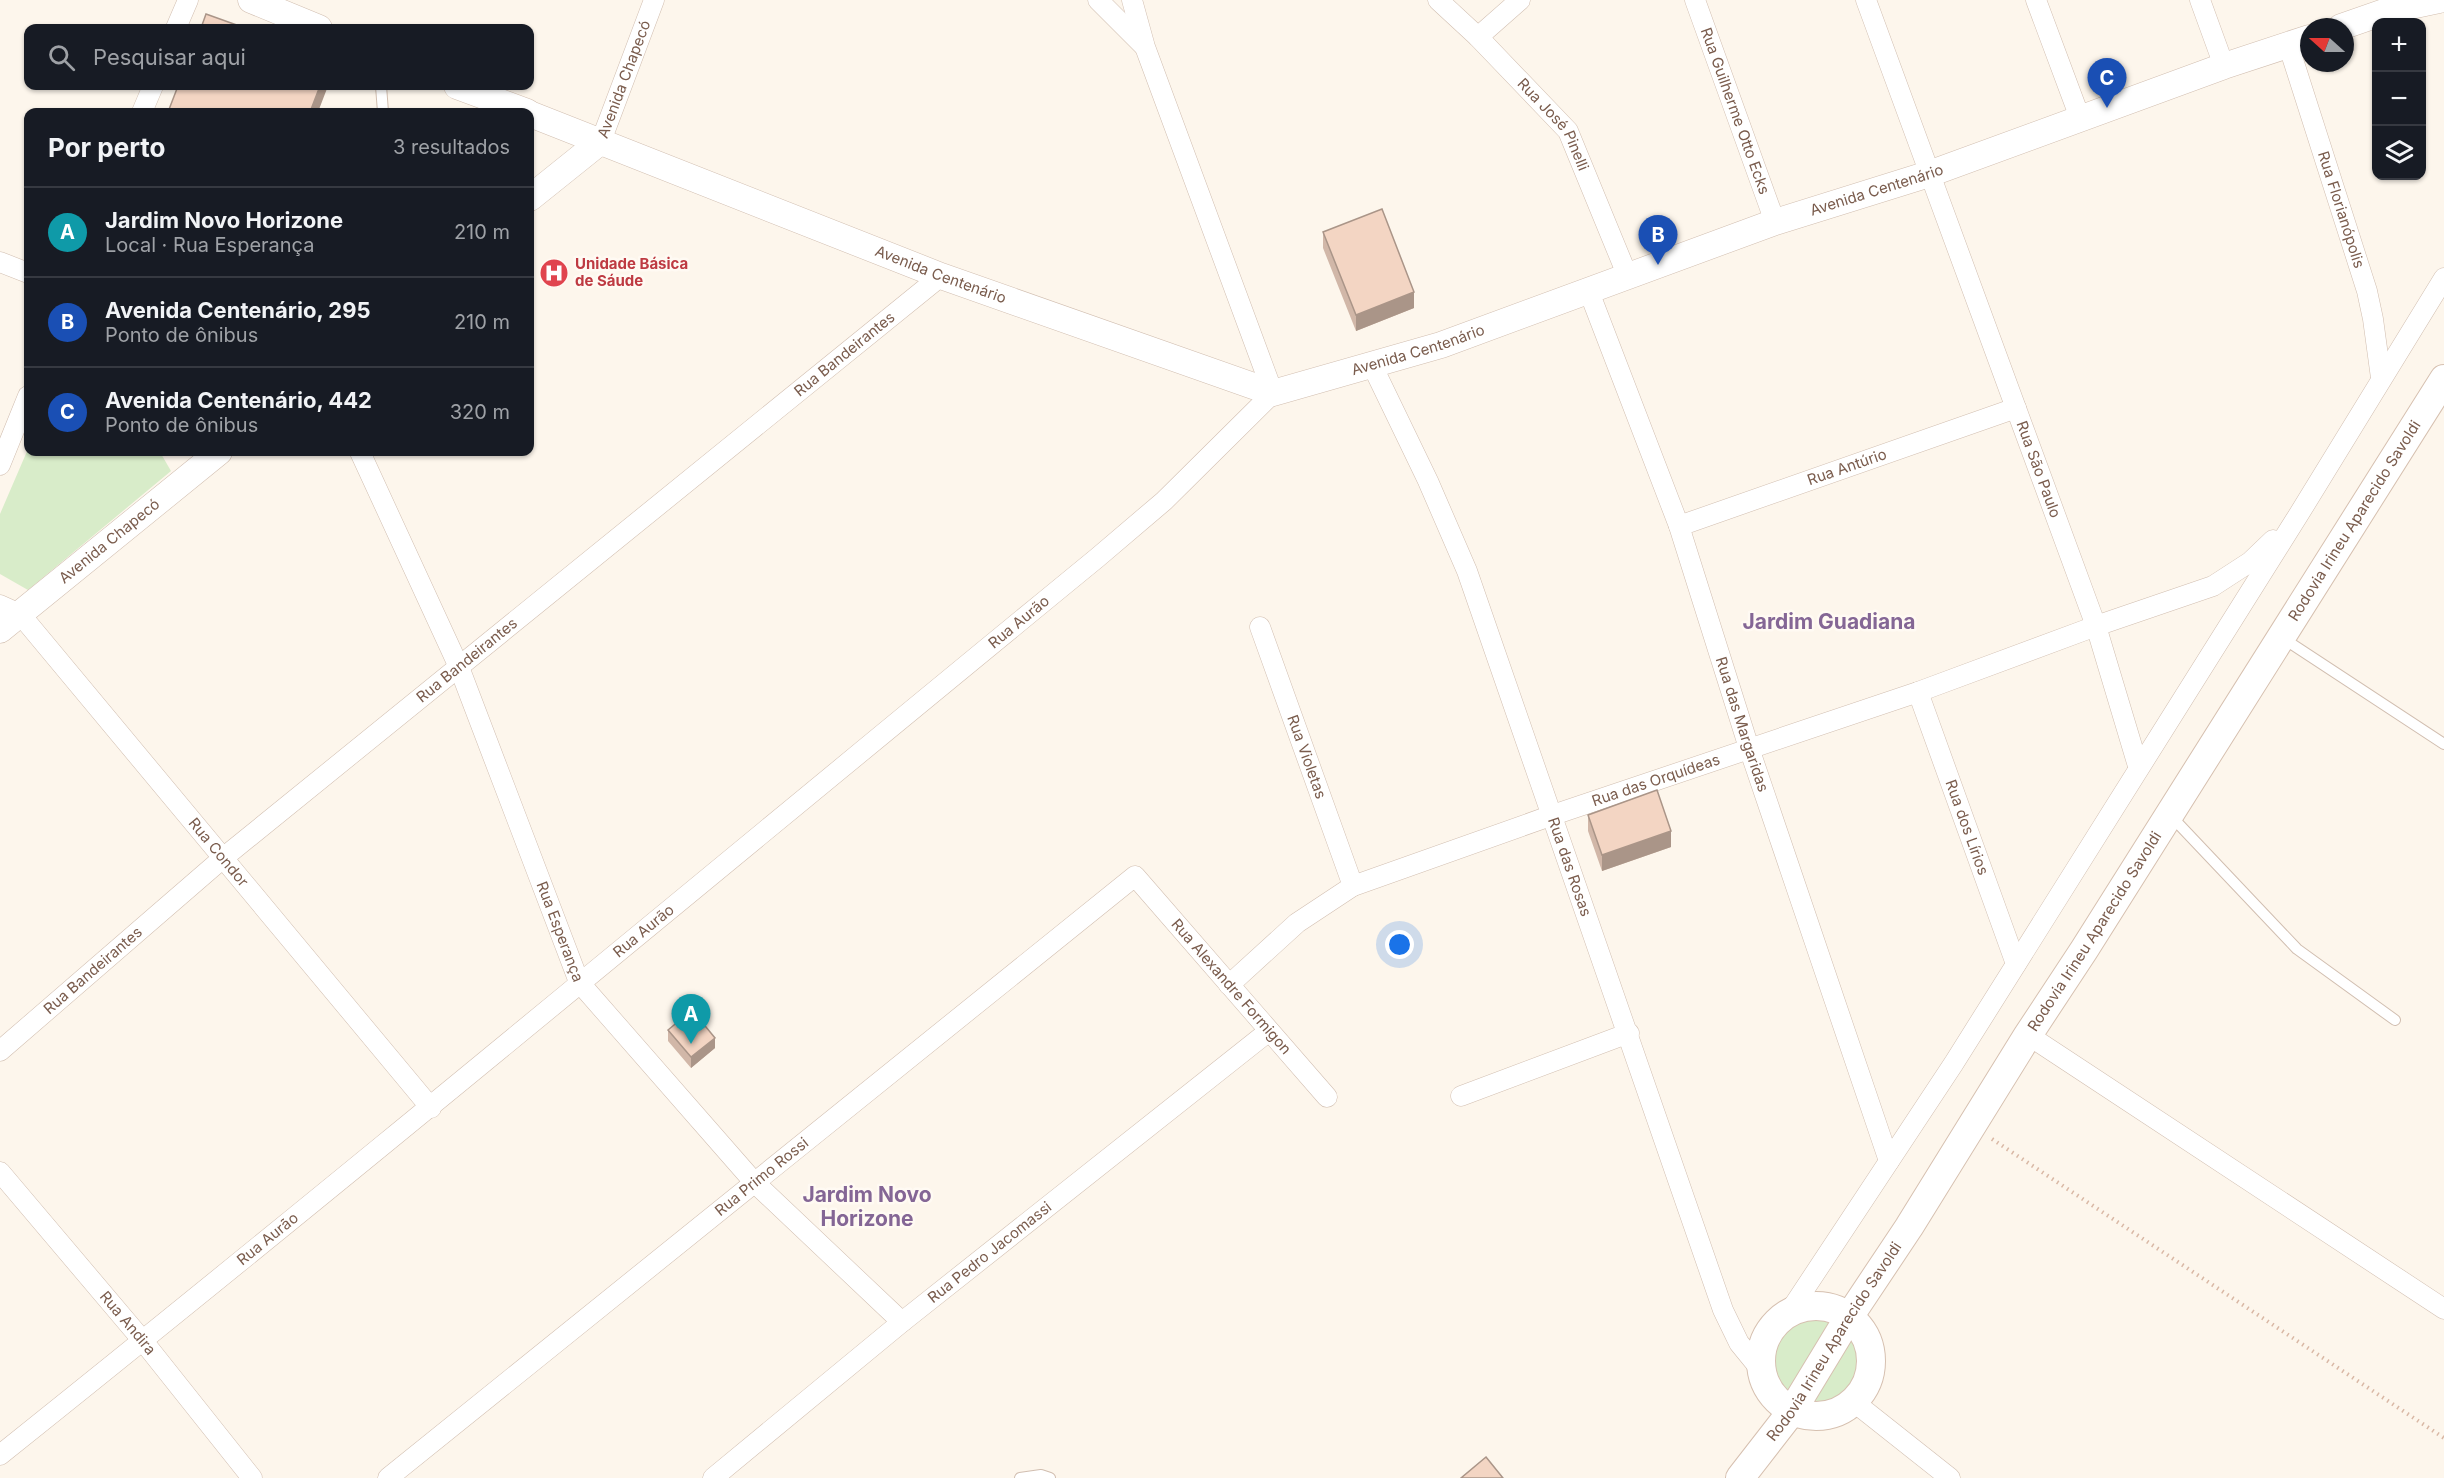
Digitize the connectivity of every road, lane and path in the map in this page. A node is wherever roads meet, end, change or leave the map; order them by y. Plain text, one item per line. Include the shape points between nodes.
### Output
1 (188, 0) edge
2 (251, 0) edge
3 (654, 0) edge
4 (1098, 0) edge
5 (1132, 0) edge
6 (1438, 0) edge
7 (1520, 0) edge
8 (1695, 0) edge
9 (1866, 0) edge
10 (2036, 0) edge
11 (2200, 0) edge
12 (2439, 0) edge
13 (2385, 6) edge
14 (2354, 21) edge
15 (178, 24) edge
16 (309, 24) edge
17 (1478, 37) junction
18 (2299, 41) edge
19 (1145, 47) junction
20 (2224, 66) junction
21 (151, 90) edge
22 (381, 90) edge
23 (468, 90) edge
24 (144, 108) edge
25 (383, 108) edge
26 (515, 108) edge
27 (534, 115) edge
28 (2080, 118) junction
29 (601, 141) junction
30 (1929, 174) junction
31 (534, 195) edge
32 (1775, 222) junction
33 (0, 262) edge
34 (24, 271) edge
35 (940, 276) junction
36 (1628, 277) junction
37 (2444, 278) edge
38 (1588, 289) junction
39 (1372, 365) junction
40 (2381, 378) junction
41 (2444, 379) edge
42 (1273, 393) junction
43 (24, 406) edge
44 (2016, 408) junction
45 (214, 456) edge
46 (362, 456) edge
47 (0, 465) edge
48 (2299, 514) junction
49 (1679, 526) junction
50 (10, 609) edge
51 (2096, 626) junction
52 (1260, 627) dead end
53 (0, 630) edge
54 (2280, 636) junction
55 (459, 667) junction
56 (1918, 692) junction
57 (2444, 744) edge
58 (1749, 748) junction
59 (2139, 766) junction
60 (2169, 813) junction
61 (1550, 816) junction
62 (223, 858) junction
63 (1135, 876) joint
64 (1353, 886) junction
65 (2016, 964) junction
66 (579, 982) junction
67 (1229, 985) junction
68 (2395, 1020) dead end
69 (1269, 1031) junction
70 (1629, 1033) junction
71 (2028, 1035) junction
72 (0, 1051) edge
73 (1461, 1096) dead end
74 (1328, 1097) dead end
75 (430, 1108) junction
76 (1972, 1125) junction
77 (1889, 1161) junction
78 (0, 1172) edge
79 (754, 1182) junction
80 (2444, 1308) edge
81 (1788, 1314) junction
82 (1849, 1317) junction
83 (902, 1322) junction
84 (143, 1341) junction
85 (1761, 1370) junction
86 (1854, 1402) junction
87 (1792, 1411) junction
88 (2444, 1438) edge
89 (0, 1455) edge
90 (252, 1478) edge
91 (388, 1478) edge
92 (713, 1478) edge
93 (1020, 1478) edge
94 (1050, 1478) edge
95 (1740, 1478) edge
96 (1950, 1478) edge

1 - 15 street
2 - 16 street
3 - 29 street, Avenida Chapecó
4 - 19 street
5 - 19 street
6 - 17 street, Rua José Pinelli
7 - 17 street
8 - 32 street, Rua Guilherme Otto Ecks
9 - 30 street, Rua São Paulo
10 - 28 street
11 - 20 street
12 - 13 street
13 - 14 street
17 - 36 street, Rua José Pinelli via 1568,130
18 - 20 street, Avenida Centenário
18 - 40 street, Rua Florianópolis via 2367,291
19 - 42 street
20 - 28 street, Avenida Centenário
21 - 24 street
22 - 25 lane
23 - 26 street, Avenida Centenário
27 - 29 street, Avenida Centenário
28 - 30 street, Avenida Centenário
29 - 31 street, Avenida Chapecó
29 - 35 street, Avenida Centenário
30 - 32 street, Avenida Centenário
30 - 44 street, Rua São Paulo
32 - 36 street, Avenida Centenário
33 - 34 street
35 - 42 street, Avenida Centenário
35 - 55 street, Rua Bandeirantes
36 - 38 street, Avenida Centenário
37 - 40 street
38 - 39 street, Avenida Centenário via 1441,345
38 - 49 street, Rua das Margaridas
39 - 42 street, Avenida Centenário
39 - 61 street, Rua das Rosas via 1467,571
40 - 48 street
41 - 54 main road, Rodovia Irineu Aparecido Savoldi
42 - 66 street, Rua Aurão via 1164,501 1097,558
43 - 47 street
44 - 49 street, Rua Antúrio
44 - 51 street, Rua São Paulo
45 - 50 street, Avenida Chapecó
46 - 55 street, Rua Esperança
48 - 51 street via 2250,562 2213,586
48 - 59 street
49 - 58 street, Rua das Margaridas
50 - 53 street, Avenida Chapecó
50 - 62 street, Rua Condor
51 - 56 street, Rua das Orquídeas
51 - 59 street, Rua São Paulo
52 - 64 street, Rua Violetas
54 - 57 lane
54 - 60 main road, Rodovia Irineu Aparecido Savoldi
55 - 62 street, Rua Bandeirantes
55 - 66 street, Rua Esperança
56 - 58 street, Rua das Orquídeas
56 - 65 street, Rua dos Lírios
58 - 61 street, Rua das Orquídeas
58 - 77 street, Rua das Margaridas
59 - 65 street
60 - 68 lane via 2297,949
60 - 71 main road, Rodovia Irineu Aparecido Savoldi
61 - 64 street, Rua das Orquídeas
61 - 70 street, Rua das Rosas
62 - 72 street, Rua Bandeirantes
62 - 75 street, Rua Condor
63 - 67 street, Rua Alexandre Formigon
63 - 79 street, Rua Primo Rossi
64 - 67 street, Rua das Orquídeas via 1297,923
65 - 77 street
66 - 75 street, Rua Aurão
66 - 79 street, Rua Esperança
67 - 69 street, Rua Alexandre Formigon
69 - 74 street, Rua Alexandre Formigon
69 - 83 street, Rua Pedro Jacomassi
70 - 73 street
70 - 85 street, Rua das Rosas via 1723,1310 1739,1343
71 - 76 main road, Rodovia Irineu Aparecido Savoldi
71 - 80 street
75 - 84 street, Rua Aurão
76 - 82 main road, Rodovia Irineu Aparecido Savoldi
76 - 88 path
77 - 81 street
78 - 84 street, Rua Andira
79 - 83 street, Rua Esperança
79 - 91 street, Rua Primo Rossi
81 - 82 main road via 1819,1306
81 - 85 main road via 1775,1324 1767,1338
82 - 86 main road via 1863,1331 1871,1358 1866,1387
82 - 87 main road, Rodovia Irineu Aparecido Savoldi
83 - 92 street, Rua Pedro Jacomassi
84 - 89 street, Rua Aurão
84 - 90 street, Rua Andira
85 - 87 main road via 1777,1401
86 - 87 main road via 1824,1417
86 - 96 street
87 - 95 main road, Rodovia Irineu Aparecido Savoldi
93 - 94 lane

